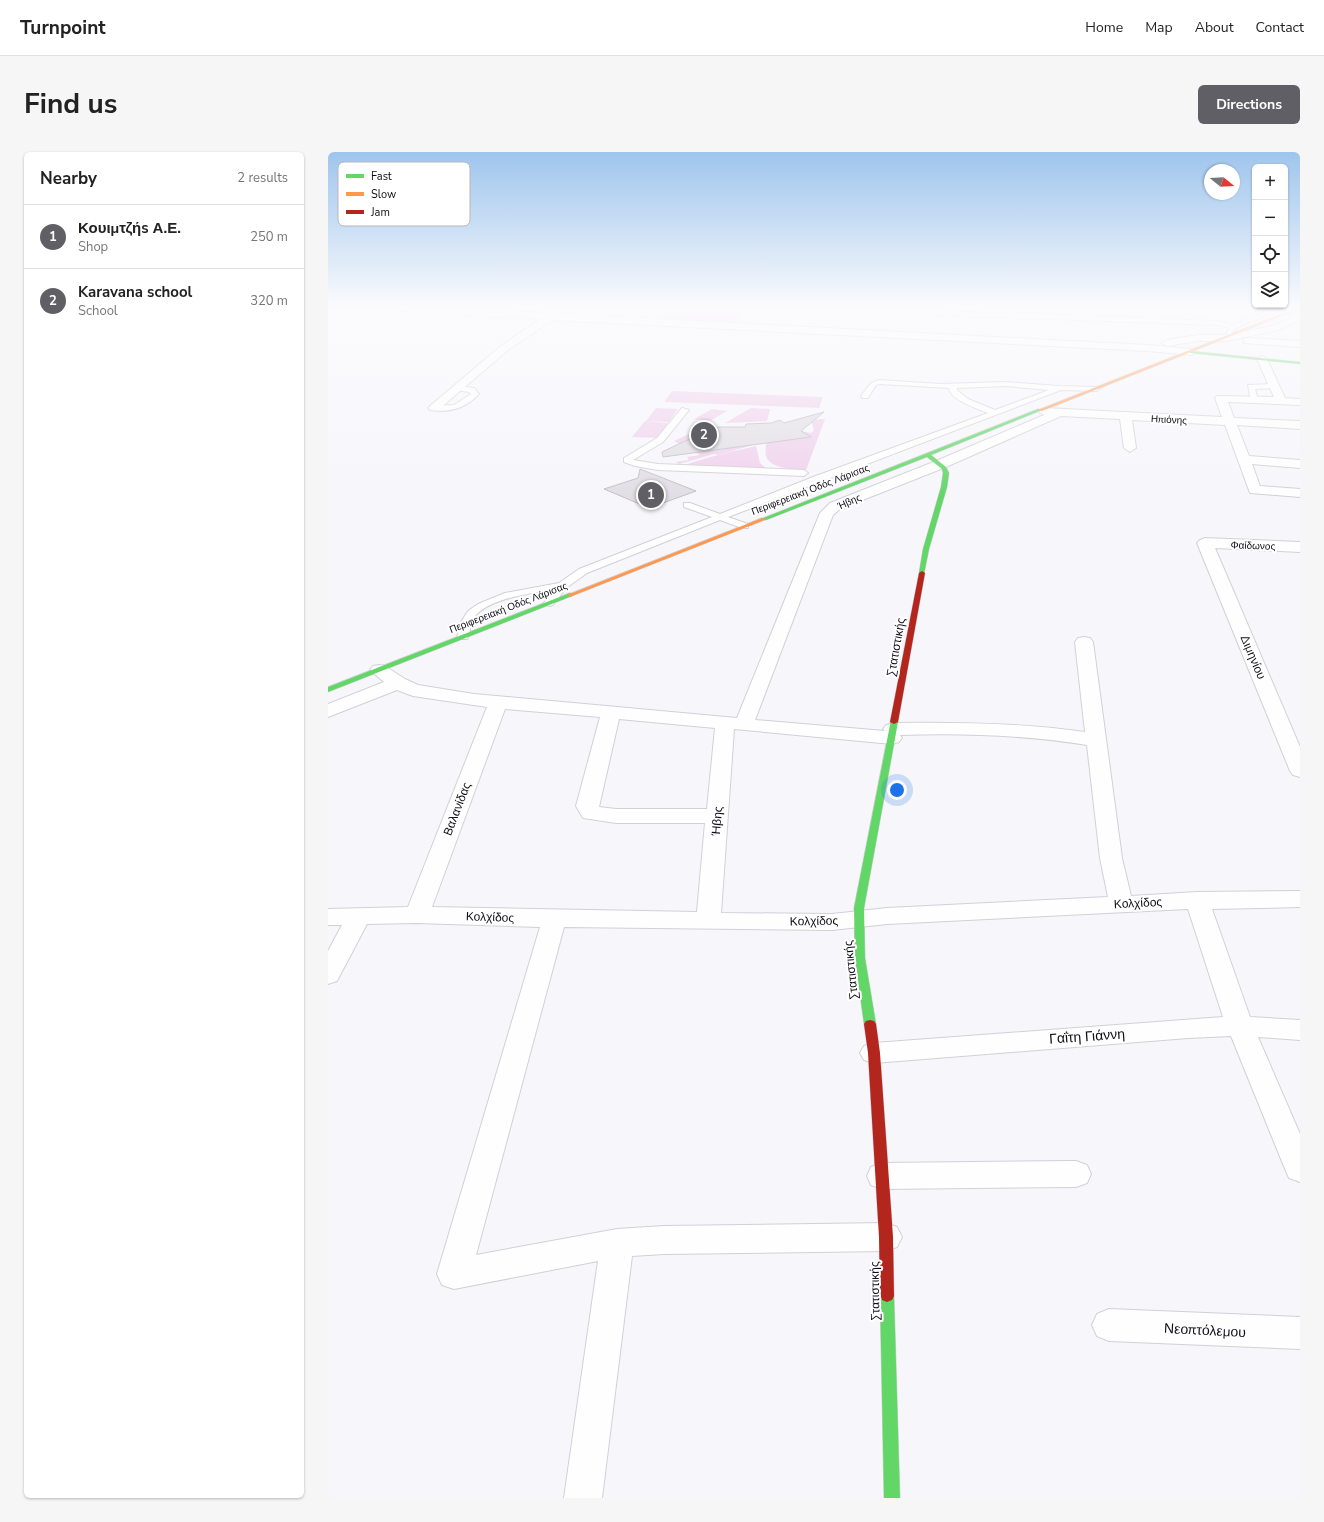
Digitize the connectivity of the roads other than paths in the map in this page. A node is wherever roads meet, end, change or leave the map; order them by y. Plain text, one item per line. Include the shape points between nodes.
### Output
1 (477, 371) edge
2 (1143, 371) edge
3 (1267, 371) edge
4 (953, 386) junction
5 (1274, 386) junction
6 (458, 388) junction
7 (1060, 388) junction
8 (1096, 389) junction
9 (865, 396) dead end
10 (1254, 400) junction
11 (1281, 401) junction
12 (1300, 402) edge
13 (434, 408) joint
14 (684, 410) dead end
15 (1038, 412) junction
16 (995, 413) junction
17 (1059, 413) junction
18 (1126, 417) junction
19 (1230, 422) junction
20 (1300, 425) edge
21 (1130, 448) dead end
22 (928, 455) junction
23 (1244, 460) junction
24 (941, 464) junction
25 (1300, 464) edge
26 (804, 472) dead end
27 (1300, 493) edge
28 (686, 505) dead end
29 (720, 517) junction
30 (745, 526) junction
31 (1205, 543) joint
32 (1300, 547) edge
33 (562, 586) junction
34 (549, 604) junction
35 (463, 637) junction
36 (1084, 642) dead end
37 (379, 670) junction
38 (398, 683) junction
39 (330, 687) edge
40 (498, 703) junction
41 (328, 711) edge
42 (611, 712) junction
43 (734, 723) junction
44 (892, 734) junction
45 (1096, 740) junction
46 (1300, 771) edge
47 (717, 816) junction
48 (1300, 898) edge
49 (1197, 900) junction
50 (1121, 904) junction
51 (417, 915) junction
52 (328, 917) edge
53 (859, 917) junction
54 (358, 918) junction
55 (554, 919) junction
56 (708, 920) junction
57 (328, 975) edge
58 (1240, 1026) junction
59 (1300, 1030) edge
60 (874, 1053) junction
61 (1299, 1161) edge
62 (1076, 1174) dead end
63 (882, 1176) junction
64 (886, 1237) junction
65 (617, 1243) junction
66 (1110, 1326) dead end
67 (1300, 1333) edge
68 (584, 1498) edge
69 (892, 1498) edge

1 - 6 street
2 - 8 main road, Περιφερειακή Οδός Λάρισας
3 - 5 street
4 - 7 lane via 1006,384
4 - 9 lane via 879,382 873,384
4 - 16 lane via 953,391 965,401
5 - 10 lane via 1251,387
5 - 11 street
6 - 13 street
6 - 13 lane via 471,390 475,394 460,406 448,409
7 - 8 lane
7 - 16 lane
8 - 15 main road, Περιφερειακή Οδός Λάρισας
10 - 11 street
10 - 19 street via 1221,398
11 - 12 street
14 - 26 lane via 660,440 628,460 635,464 658,467
15 - 17 street, Ηπιόνης
15 - 22 main road, Περιφερειακή Οδός Λάρισας
16 - 29 lane
17 - 18 street, Ηπιόνης
17 - 24 street, Ήβης
18 - 19 street, Ηπιόνης
18 - 21 street
19 - 20 street, Ηπιόνης
19 - 23 street
22 - 24 main road
22 - 30 main road, Περιφερειακή Οδός Λάρισας
23 - 25 street
23 - 27 street via 1255,490
24 - 43 street, Ήβης via 835,506 827,513
24 - 44 main road, Στατιστικής via 946,473 944,487 926,549
28 - 29 lane
29 - 30 lane
29 - 33 lane via 583,571
30 - 34 main road, Περιφερειακή Οδός Λάρισας
31 - 32 street, Φαίδωνος
31 - 46 street, Διμηνίου
33 - 34 lane
33 - 35 lane via 517,593 486,604 466,621
34 - 35 main road, Περιφερειακή Οδός Λάρισας
35 - 37 main road, Περιφερειακή Οδός Λάρισας
36 - 45 street
37 - 38 street
37 - 39 main road, Περιφερειακή Οδός Λάρισας
38 - 40 street via 430,694
38 - 41 street
40 - 42 street
40 - 51 street, Βαλανίδας
42 - 43 street
42 - 47 street via 587,806 591,813 616,816
43 - 44 street
43 - 47 street, Ήβης
44 - 45 street via 1012,730
44 - 53 main road, Στατιστικής via 862,884
45 - 50 street via 1111,858
47 - 56 street, Ήβης
48 - 49 street, Κολχίδος
49 - 50 street, Κολχίδος
49 - 58 street
50 - 53 street, Κολχίδος
51 - 54 street, Κολχίδος
51 - 55 street, Κολχίδος
52 - 54 street, Κολχίδος
53 - 56 street, Κολχίδος via 832,922
53 - 60 main road, Στατιστικής via 860,958
54 - 57 street
55 - 56 street, Κολχίδος
55 - 65 street via 454,1274
58 - 59 street, Γαΐτη Γιάννη
58 - 60 street, Γαΐτη Γιάννη
58 - 61 street
60 - 63 main road, Στατιστικής
62 - 63 street
63 - 64 main road, Στατιστικής
64 - 65 street
64 - 69 main road, Στατιστικής
65 - 68 street
66 - 67 street, Νεοπτόλεμου

